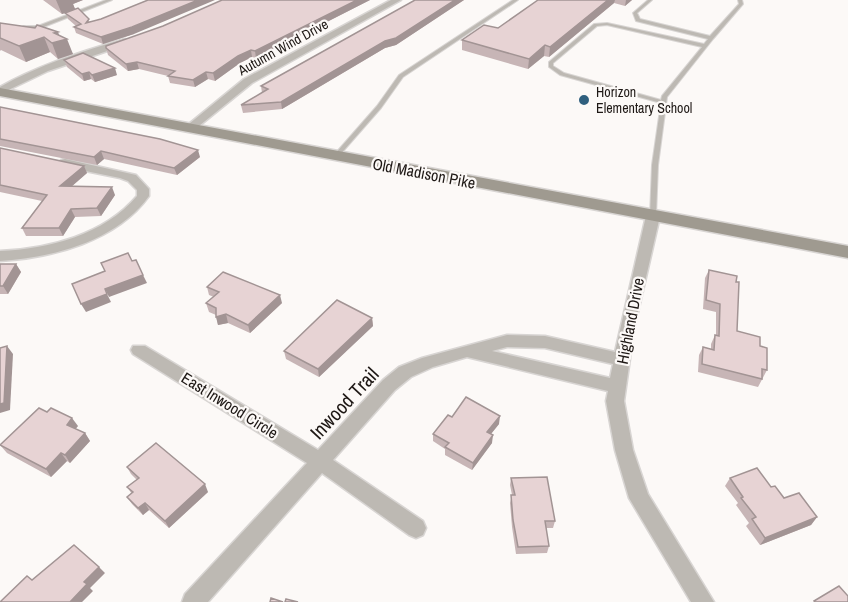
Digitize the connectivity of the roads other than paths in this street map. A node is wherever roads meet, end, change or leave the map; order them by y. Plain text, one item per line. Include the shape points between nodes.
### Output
1 (110, 0) edge
2 (397, 0) edge
3 (516, 0) edge
4 (650, 0) edge
5 (740, 0) edge
6 (19, 27) edge
7 (138, 38) edge
8 (711, 38) junction
9 (705, 46) junction
10 (0, 92) edge
11 (664, 102) junction
12 (190, 128) junction
13 (336, 156) junction
14 (56, 161) edge
15 (653, 216) junction
16 (848, 252) edge
17 (0, 256) edge
18 (139, 350) dead end
19 (467, 351) junction
20 (622, 360) junction
21 (618, 387) junction
22 (320, 461) junction
23 (416, 528) dead end
24 (193, 602) edge
25 (703, 602) edge

1 - 6 lane via 39,27
2 - 12 street, Autumn Wind Drive via 248,81
3 - 13 lane via 401,76
4 - 8 lane via 635,14 638,20
5 - 8 lane, Highland Drive via 741,4
7 - 10 street via 71,58
8 - 9 lane, Highland Drive
9 - 11 lane, Highland Drive
9 - 11 lane via 607,24 596,25 551,63 562,74
10 - 12 main road, Old Madison Pike
11 - 15 lane, Highland Drive
12 - 13 main road, Old Madison Pike
13 - 15 main road, Old Madison Pike
14 - 17 street via 132,178 143,189 143,196 129,211 73,244 49,253
15 - 16 main road, Old Madison Pike
15 - 20 street, Highland Drive
18 - 22 street, East Inwood Circle
19 - 20 street via 507,341 545,342
19 - 21 street, Inwood Trail
19 - 22 street, Inwood Trail via 405,372
20 - 21 street, Highland Drive
21 - 25 street, Highland Drive via 615,401 624,450 639,498
22 - 23 street, East Inwood Circle
22 - 24 street, Inwood Trail

